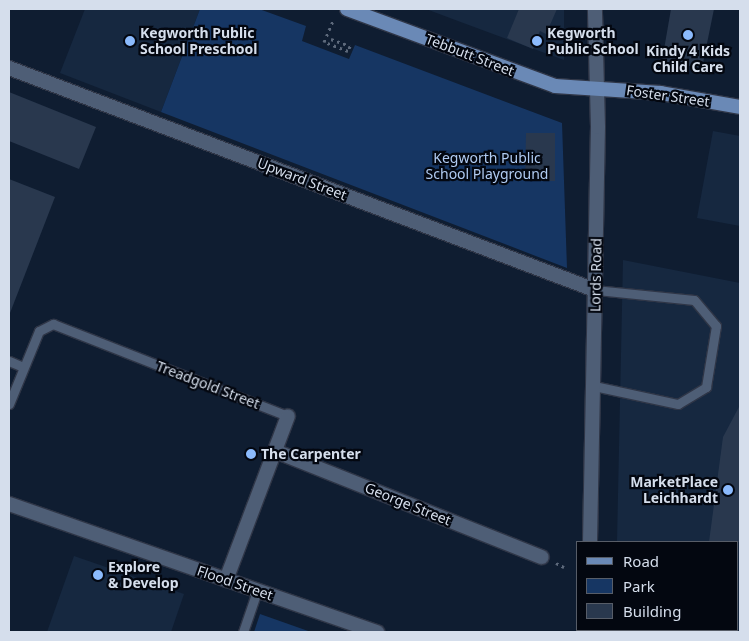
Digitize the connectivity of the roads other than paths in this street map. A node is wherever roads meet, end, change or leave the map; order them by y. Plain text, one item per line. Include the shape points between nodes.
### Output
1 (347, 9) edge
2 (595, 9) edge
3 (9, 68) edge
4 (596, 89) junction
5 (740, 108) edge
6 (596, 290) junction
7 (9, 361) edge
8 (24, 366) junction
9 (594, 386) junction
10 (9, 404) edge
11 (288, 416) joint
12 (275, 451) junction
13 (9, 504) edge
14 (590, 541) edge
15 (542, 557) dead end
16 (226, 580) junction
17 (257, 591) junction
18 (243, 632) edge
19 (377, 632) edge

1 - 4 main road, Tebbutt Street via 526,77 555,86
2 - 4 street, Lords Road
3 - 6 street, Upward Street
4 - 5 main road, Foster Street via 661,93
4 - 6 street, Lords Road
6 - 9 street, Lords Road
6 - 9 lane via 694,300 716,326 706,387 678,404
7 - 8 lane
8 - 10 lane, Treadgold Street
8 - 11 lane, Treadgold Street via 39,331 53,324
9 - 14 street, Lords Road
11 - 12 street, Treadgold Street
12 - 15 street, George Street
12 - 16 street, Treadgold Street
13 - 16 street, Flood Street
16 - 17 street, Flood Street
17 - 18 lane
17 - 19 street, Flood Street

